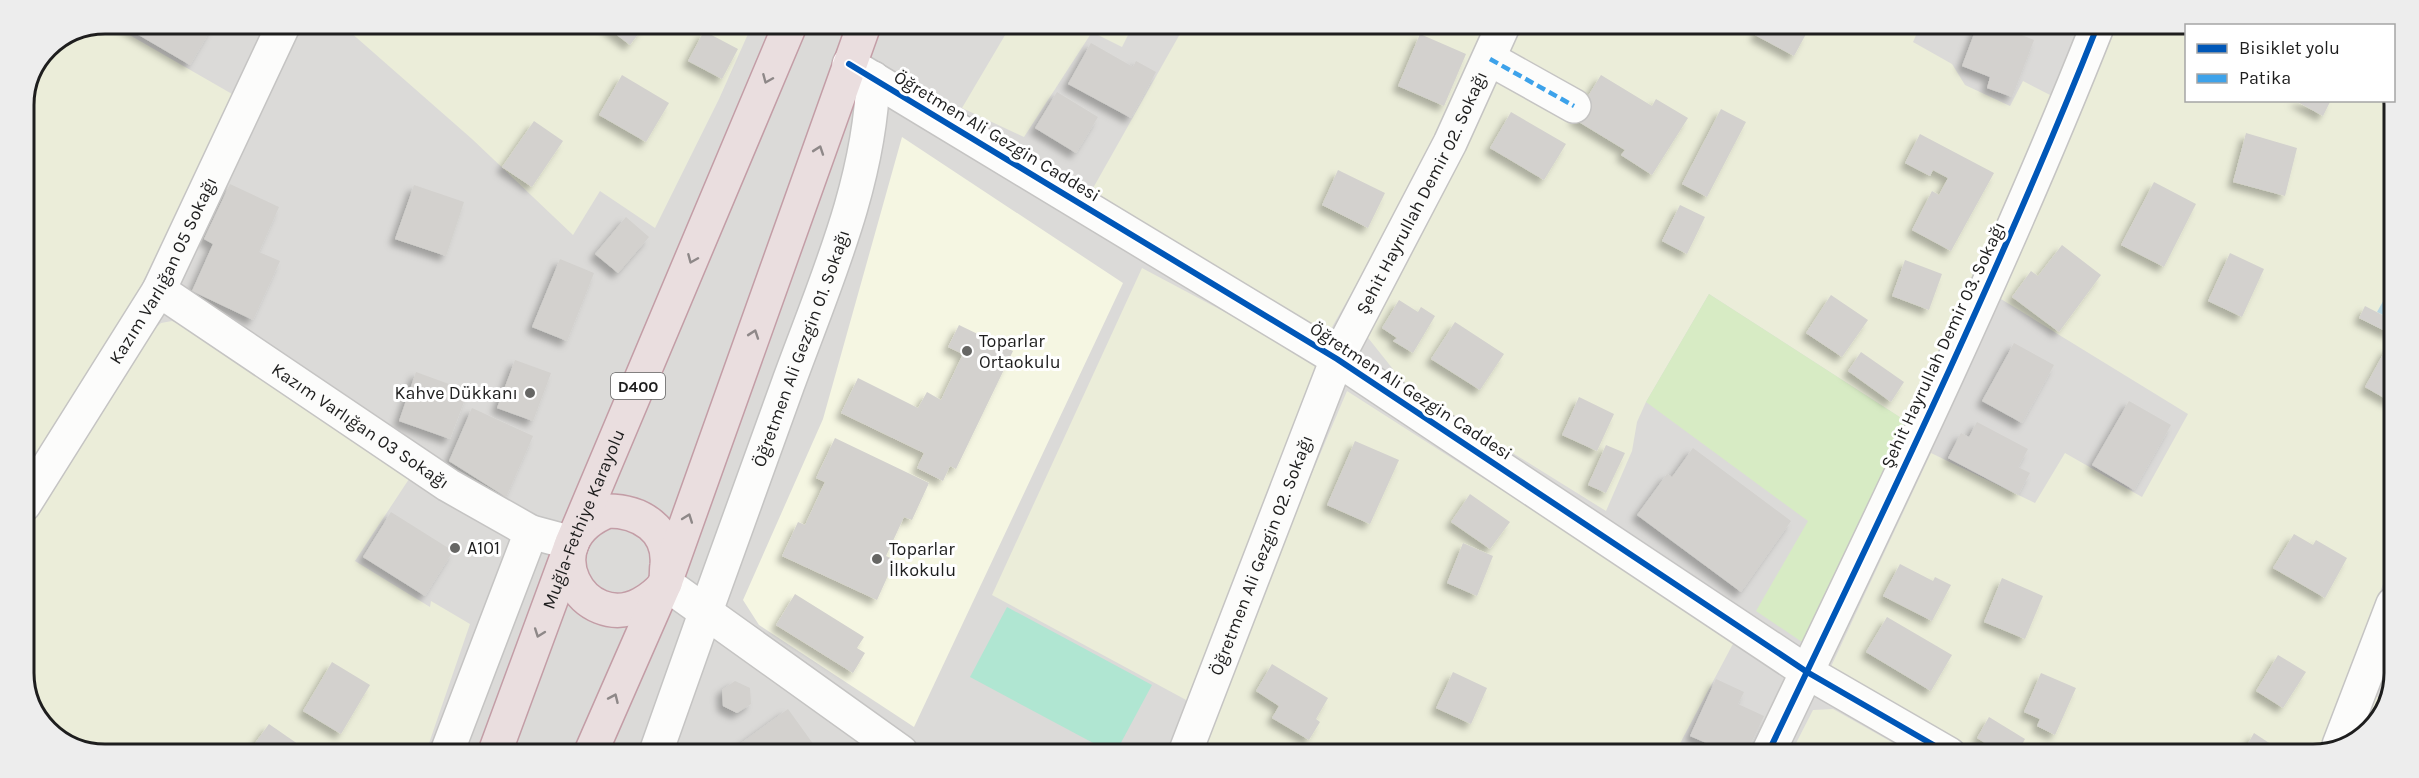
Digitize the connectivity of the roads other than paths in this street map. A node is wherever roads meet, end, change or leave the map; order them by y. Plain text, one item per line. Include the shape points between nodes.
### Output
1 (279, 34) edge
2 (786, 34) edge
3 (863, 34) edge
4 (1500, 34) edge
5 (2094, 34) edge
6 (1490, 59) junction
7 (861, 71) junction
8 (1574, 106) dead end
9 (159, 290) junction
10 (1337, 359) junction
11 (35, 488) edge
12 (531, 532) junction
13 (572, 543) junction
14 (665, 583) junction
15 (705, 612) junction
16 (2384, 625) edge
17 (1807, 672) junction
18 (2342, 737) edge
19 (450, 744) edge
20 (498, 744) edge
21 (595, 744) edge
22 (659, 744) edge
23 (890, 744) edge
24 (1188, 744) edge
25 (1772, 744) edge
26 (1932, 744) edge

1 - 9 street, Kazım Varlığan 05 Sokağı
2 -> 13 highway, Muğla-Fethiye Karayolu / D400
3 - 7 highway
4 - 6 street, Şehit Hayrullah Demir 02. Sokağı
5 - 17 street, Şehit Hayrullah Demir 03. Sokağı via 1957,357
6 - 8 street
6 - 10 street, Şehit Hayrullah Demir 02. Sokağı
7 - 10 street, Öğretmen Ali Gezgin Caddesi
14 -> 7 highway
7 - 15 street, Öğretmen Ali Gezgin 01. Sokağı via 872,117 861,171 831,267
9 - 11 street, Kazım Varlığan 05 Sokağı
9 - 12 street, Kazım Varlığan 03 Sokağı via 448,485
10 - 17 street, Öğretmen Ali Gezgin Caddesi
10 - 24 street, Öğretmen Ali Gezgin 02. Sokağı
12 - 13 street, Kazım Varlığan 03 Sokağı
12 - 19 street
13 - 14 highway via 568,559 578,589 603,608 634,608 649,600
13 - 14 highway via 580,528 608,512 625,511 641,516 664,540 668,556
13 -> 20 highway, Muğla-Fethiye Karayolu / D400
14 - 15 street
21 -> 14 highway
15 - 22 street, Öğretmen Ali Gezgin 01. Sokağı
15 - 23 street
16 - 18 street
17 - 25 street, Şehit Hayrullah Demir 03. Sokağı
17 - 26 street, Öğretmen Ali Gezgin Caddesi

